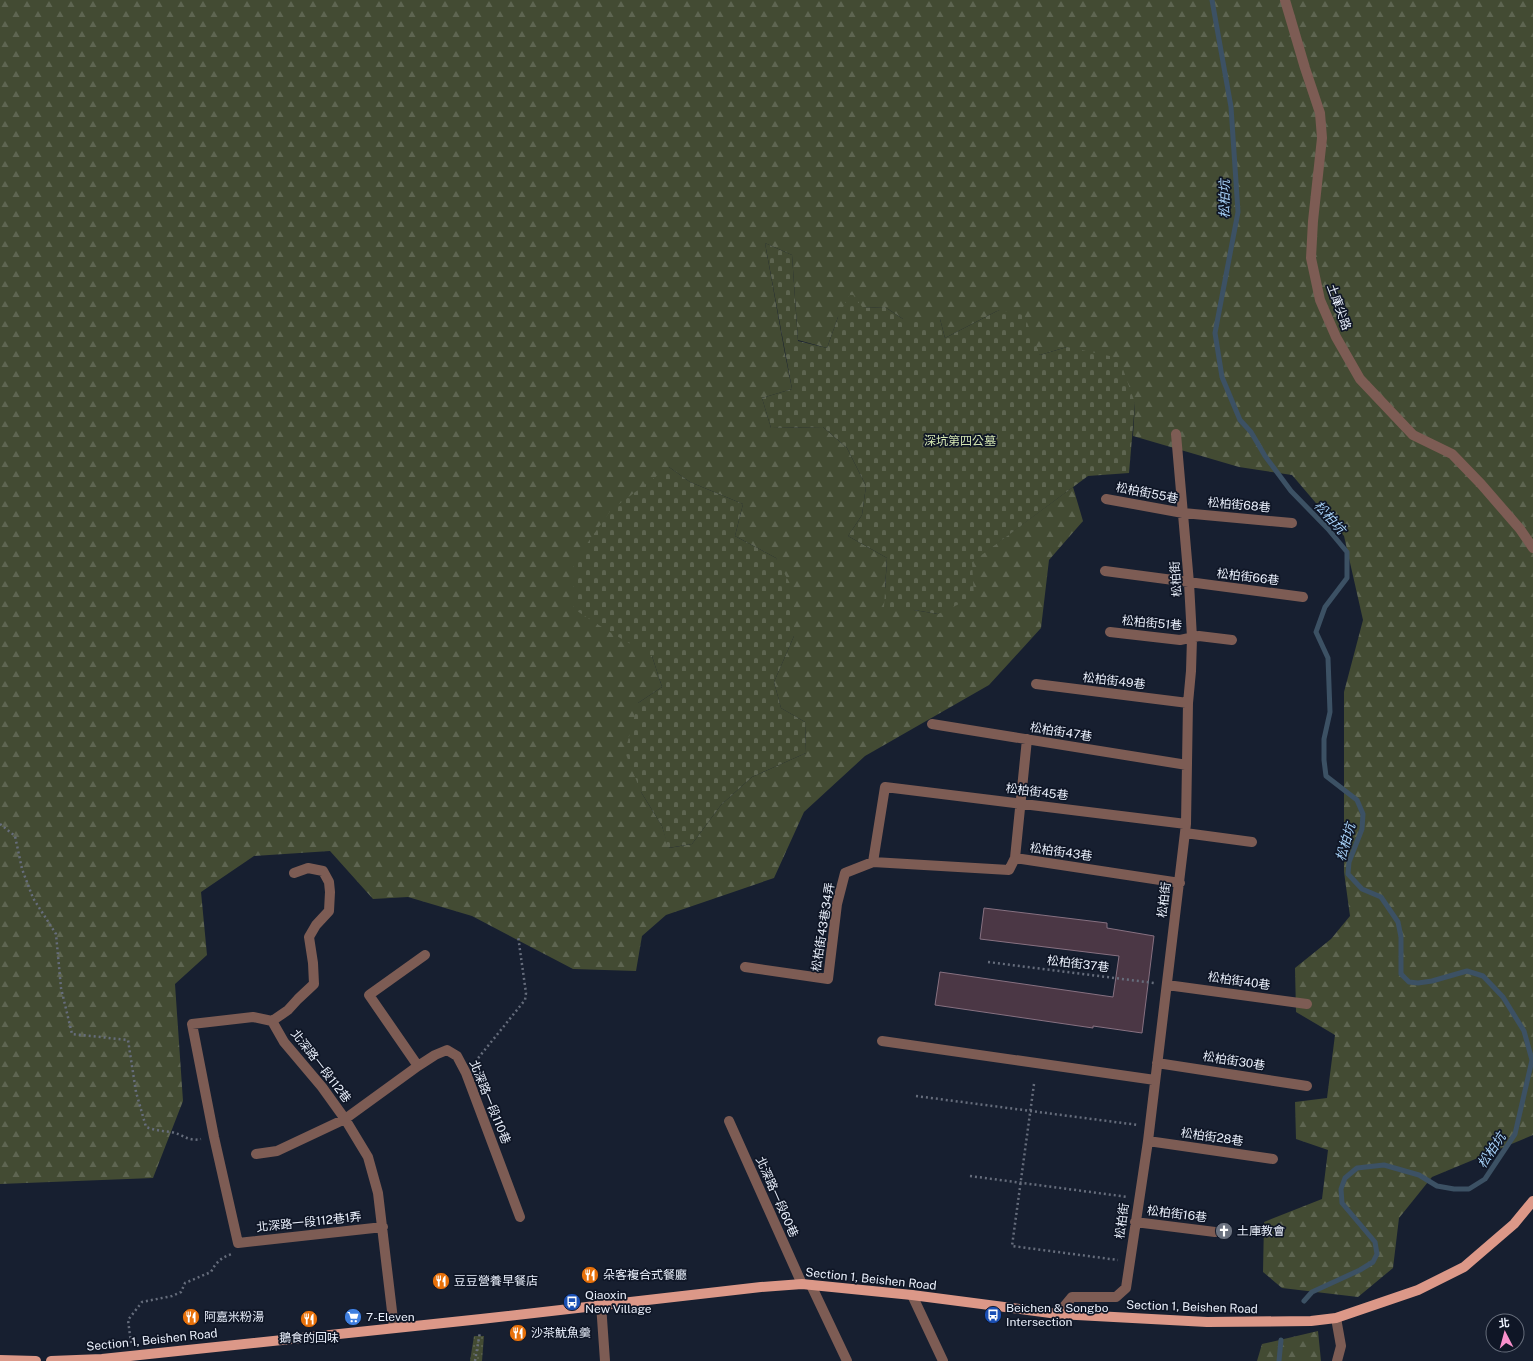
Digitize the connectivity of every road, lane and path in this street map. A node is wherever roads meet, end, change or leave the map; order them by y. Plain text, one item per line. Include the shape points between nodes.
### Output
1 (1286, 0) edge
2 (1176, 434) dead end
3 (1106, 499) dead end
4 (1183, 513) junction
5 (1292, 524) dead end
6 (1533, 548) edge
7 (1106, 572) dead end
8 (1189, 583) junction
9 (1303, 597) dead end
10 (1110, 632) dead end
11 (1192, 638) junction
12 (1232, 640) dead end
13 (1036, 684) dead end
14 (1188, 703) junction
15 (932, 724) dead end
16 (1027, 739) junction
17 (1187, 764) junction
18 (1021, 803) junction
19 (0, 824) edge
20 (1185, 828) junction
21 (1252, 842) dead end
22 (1015, 858) junction
23 (873, 862) junction
24 (294, 873) dead end
25 (1180, 883) junction
26 (518, 936) dead end
27 (425, 955) dead end
28 (988, 962) dead end
29 (746, 967) dead end
30 (1167, 985) junction
31 (1307, 1004) dead end
32 (272, 1021) junction
33 (882, 1041) dead end
34 (1157, 1063) junction
35 (418, 1066) junction
36 (466, 1073) junction
37 (1155, 1080) junction
38 (1034, 1084) dead end
39 (1307, 1086) dead end
40 (916, 1096) dead end
41 (1031, 1111) junction
42 (345, 1119) junction
43 (729, 1121) dead end
44 (1149, 1127) junction
45 (214, 1137) junction
46 (1148, 1141) junction
47 (256, 1154) dead end
48 (1273, 1159) dead end
49 (970, 1176) dead end
50 (1021, 1183) junction
51 (1139, 1198) junction
52 (1533, 1201) edge
53 (520, 1217) dead end
54 (1135, 1222) junction
55 (383, 1227) junction
56 (1215, 1232) dead end
57 (233, 1253) dead end
58 (1130, 1262) junction
59 (807, 1285) junction
60 (912, 1295) junction
61 (601, 1304) junction
62 (1058, 1314) junction
63 (1336, 1318) junction
64 (480, 1320) junction
65 (394, 1328) junction
66 (133, 1356) junction
67 (0, 1360) edge
68 (36, 1361) edge
69 (51, 1361) edge
70 (475, 1361) edge
71 (606, 1361) edge
72 (847, 1361) edge
73 (943, 1361) edge
74 (1337, 1361) edge

1 - 6 street, 土庫尖路 via 1320,113 1322,138 1311,258 1320,300 1336,337 1360,379 1413,435 1452,454 1520,529
2 - 4 street, 松柏街
3 - 4 street, 松柏街55巷
4 - 5 street, 松柏街68巷
4 - 8 street, 松柏街
7 - 8 street, 松柏街66巷
8 - 9 street, 松柏街66巷
8 - 11 street, 松柏街
10 - 11 street, 松柏街51巷 via 1180,640
11 - 12 street, 松柏街51巷 via 1199,636
11 - 14 street, 松柏街
13 - 14 street, 松柏街49巷
14 - 17 street, 松柏街
15 - 16 street, 松柏街47巷
16 - 17 street, 松柏街47巷
16 - 18 street
17 - 20 street, 松柏街
18 - 20 street, 松柏街45巷
18 - 22 street
18 - 23 street, 松柏街45巷 via 885,787
19 - 45 path via 15,836 32,898 56,934 61,988 72,1034 128,1040 136,1092 146,1127 172,1132 193,1141
20 - 21 street, 松柏街45巷
20 - 25 street, 松柏街
22 - 23 street, 松柏街43巷 via 1009,870
22 - 25 street, 松柏街43巷
23 - 29 street, 松柏街43巷34弄 via 845,873 837,904 828,979
24 - 32 street via 308,868 323,871 329,882 329,911 309,937 314,984 288,1010
25 - 30 street, 松柏街
26 - 36 path via 525,1000
27 - 35 street via 369,995
28 - 30 path, 松柏街37巷
30 - 31 street, 松柏街40巷
30 - 34 street, 松柏街
32 - 42 street, 北深路一段112巷 via 284,1042
32 - 45 street via 253,1017 192,1024
33 - 37 street
34 - 37 street, 松柏街
34 - 39 street, 松柏街30巷
35 - 36 street, 北深路一段110巷 via 447,1050 457,1056
35 - 42 street, 北深路一段110巷
36 - 53 street, 北深路一段110巷
37 - 44 street, 松柏街
38 - 41 path
40 - 41 path
41 - 44 path
41 - 50 path
42 - 47 street, 北深路一段110巷 via 277,1151
42 - 55 street, 北深路一段112巷 via 368,1157 378,1193
43 - 59 street, 北深路一段60巷
44 - 46 street, 松柏街
45 - 55 street, 北深路一段112巷1弄 via 238,1243
46 - 48 street, 松柏街28巷
46 - 51 street, 松柏街
49 - 50 path
50 - 51 path
50 - 58 path via 1012,1246
51 - 54 street, 松柏街
52 - 63 main road, Section 1, Beishen Road via 1514,1224 1464,1268 1418,1290
54 - 56 street, 松柏街16巷
54 - 58 street, 松柏街
55 - 65 street, 北深路一段112巷
57 - 66 path via 222,1257 211,1272 185,1283 181,1292 142,1302 128,1320
58 - 62 street, 松柏街 via 1126,1288 1116,1297 1072,1297
59 - 60 main road, Section 1, Beishen Road
59 - 61 main road, Section 1, Beishen Road via 761,1287
59 - 72 street, 北深路一段60巷
60 - 62 main road, Section 1, Beishen Road
60 - 73 street
61 - 64 main road, Section 1, Beishen Road
61 - 71 street
62 - 63 main road, Section 1, Beishen Road via 1207,1322 1311,1321
63 - 74 street via 1340,1346
64 - 65 main road, Section 1, Beishen Road
64 - 70 path via 480,1337
65 - 66 main road, Section 1, Beishen Road
66 - 69 main road, Section 1, Beishen Road
67 - 68 main road

